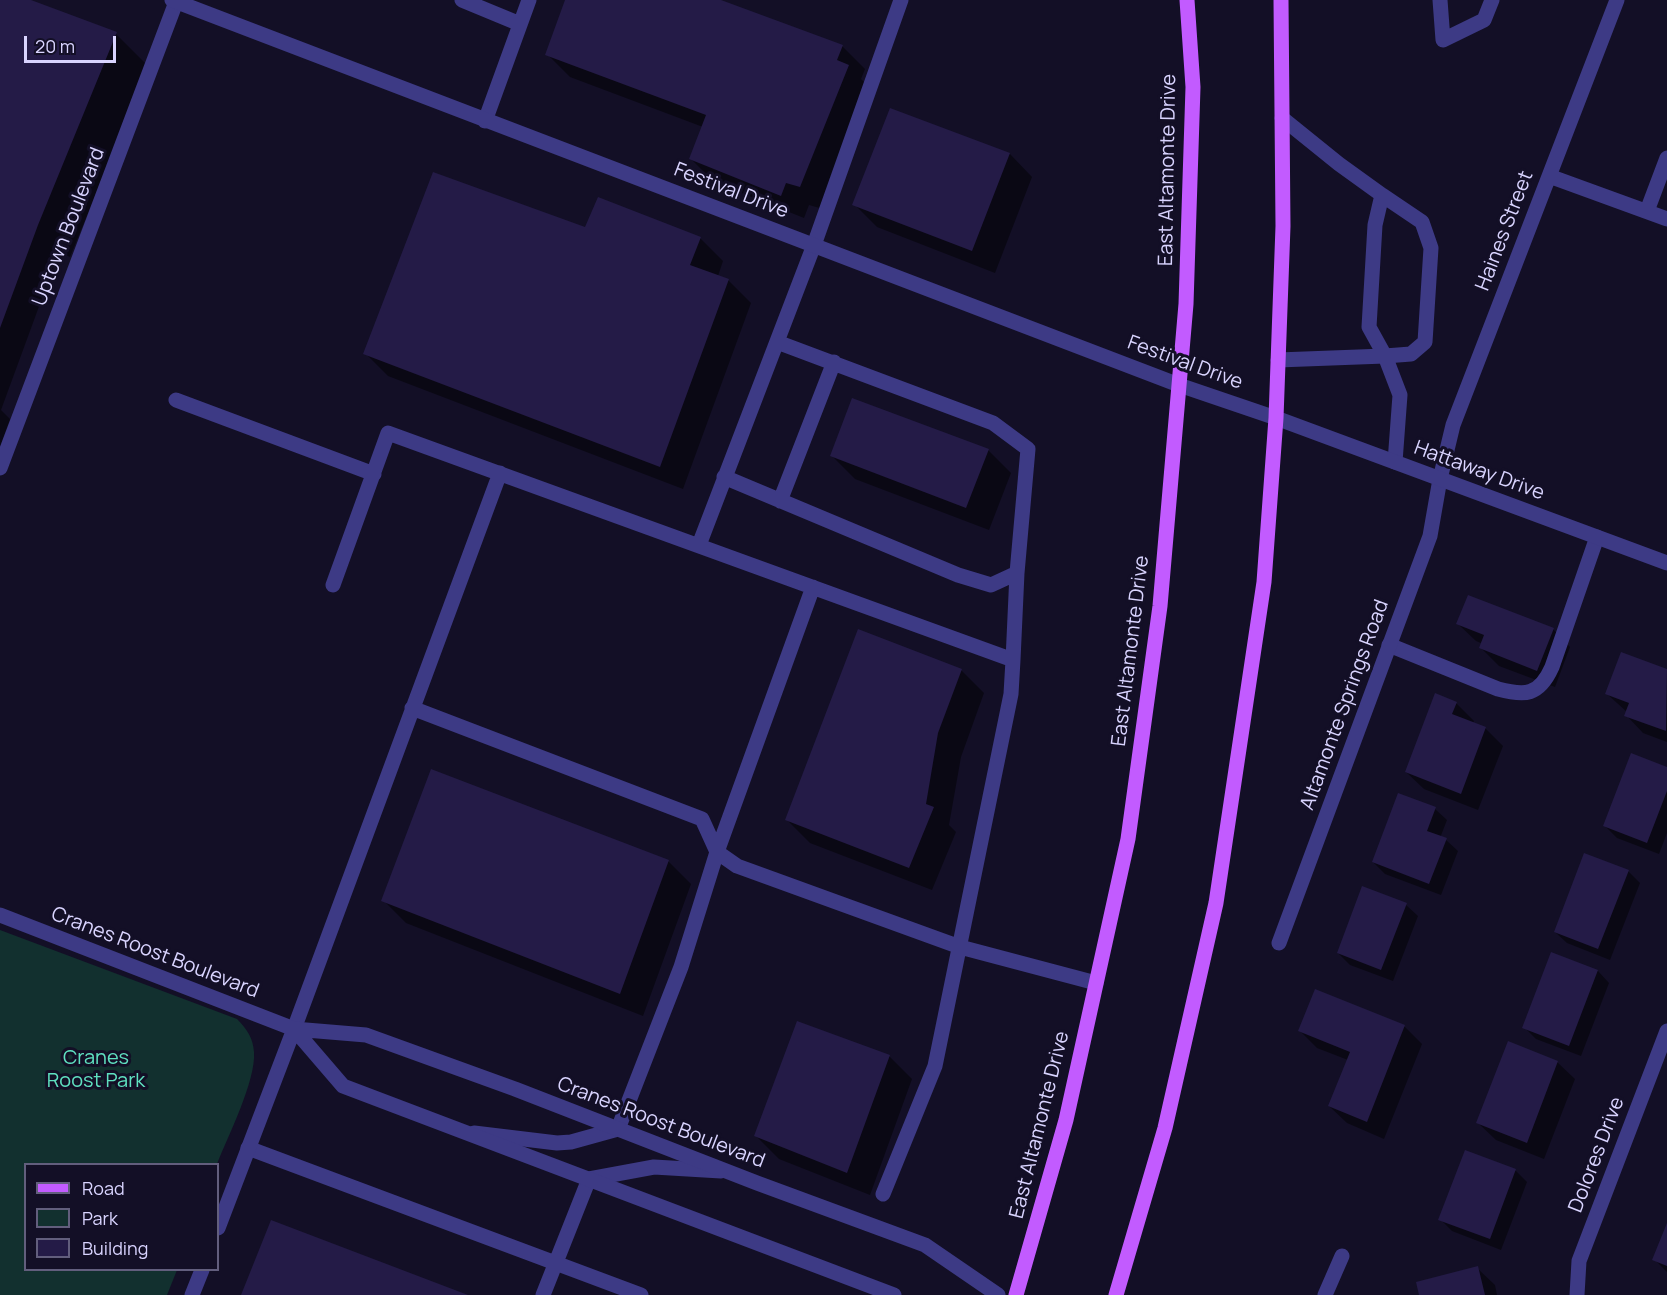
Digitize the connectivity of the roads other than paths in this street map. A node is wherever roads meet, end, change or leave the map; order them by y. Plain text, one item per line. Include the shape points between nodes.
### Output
1 (462, 0) edge
2 (529, 0) edge
3 (901, 0) edge
4 (1187, 0) edge
5 (1281, 0) edge
6 (1440, 0) edge
7 (1492, 0) edge
8 (1617, 0) edge
9 (175, 1) edge
10 (520, 24) junction
11 (1282, 118) junction
12 (485, 121) junction
13 (1667, 158) edge
14 (1549, 176) junction
15 (1382, 195) junction
16 (1647, 211) junction
17 (1667, 219) edge
18 (814, 245) junction
19 (777, 342) junction
20 (1385, 356) junction
21 (1278, 360) junction
22 (834, 362) junction
23 (1179, 385) junction
24 (176, 400) dead end
25 (1276, 418) junction
26 (1395, 462) junction
27 (0, 468) edge
28 (500, 472) junction
29 (374, 474) junction
30 (724, 477) junction
31 (1440, 479) junction
32 (780, 501) junction
33 (1597, 537) junction
34 (699, 545) junction
35 (1667, 563) edge
36 (1017, 573) junction
37 (333, 585) dead end
38 (813, 587) junction
39 (1389, 645) junction
40 (1013, 660) junction
41 (412, 708) junction
42 (717, 852) junction
43 (0, 915) edge
44 (1279, 943) dead end
45 (960, 947) junction
46 (1096, 983) junction
47 (294, 1029) junction
48 (1667, 1031) edge
49 (618, 1129) junction
50 (463, 1132) junction
51 (248, 1148) junction
52 (726, 1171) junction
53 (589, 1179) junction
54 (883, 1194) dead end
55 (219, 1225) edge
56 (1342, 1256) dead end
57 (556, 1264) junction
58 (201, 1271) edge
59 (192, 1295) edge
60 (543, 1295) edge
61 (641, 1295) edge
62 (894, 1295) edge
63 (998, 1295) edge
64 (1016, 1295) edge
65 (1116, 1295) edge
66 (1325, 1295) edge
67 (1577, 1295) edge

1 - 10 street
2 - 10 street
3 - 18 street
4 - 23 main road, East Altamonte Drive via 1192,87 1186,304
5 - 11 main road
6 - 7 street via 1443,40 1484,20
8 - 14 street, Haines Street
9 - 12 street, Festival Drive
9 - 27 street, Uptown Boulevard
10 - 12 street
11 - 15 street
11 - 21 main road
12 - 18 street, Festival Drive
13 - 16 street
14 - 16 street
14 - 31 street, Haines Street via 1453,425
15 - 20 street via 1375,225 1369,327
15 - 20 street via 1422,222 1431,248 1425,342 1411,354
16 - 17 street
18 - 19 street
18 - 23 street, Festival Drive
19 - 22 street
19 - 30 street
20 - 21 street
20 - 26 street via 1400,395
21 - 25 main road
22 - 32 street
22 - 36 street via 993,423 1028,449
23 - 25 street, Festival Drive
23 - 46 main road, East Altamonte Drive via 1160,606 1128,839
24 - 29 street
25 - 26 street, Hattaway Drive
25 - 65 main road via 1264,582 1216,903 1165,1128
26 - 31 street, Hattaway Drive
28 - 29 street via 388,433
28 - 34 street
28 - 41 street
29 - 37 street
30 - 32 street
30 - 34 street
31 - 33 street, Hattaway Drive
31 - 39 street, Altamonte Springs Road via 1432,528
32 - 36 street via 991,585
33 - 35 street, Hattaway Drive
33 - 39 street via 1552,668 1531,692 1498,689
34 - 38 street
36 - 40 street
38 - 40 street
38 - 42 street
39 - 44 street, Altamonte Springs Road
40 - 45 street via 1011,694
41 - 42 street via 702,819
41 - 47 street
42 - 45 street via 737,866
42 - 49 street via 681,968
43 - 47 street, Cranes Roost Boulevard
45 - 46 street
45 - 54 street via 935,1066
46 - 64 main road, East Altamonte Drive via 1066,1120
47 - 49 street, Cranes Roost Boulevard via 366,1035
47 - 50 street, Cranes Roost Boulevard via 343,1086
47 - 51 street
48 - 67 street, Dolores Drive via 1579,1261
49 - 50 street via 557,1143
49 - 52 street, Cranes Roost Boulevard
50 - 53 street, Cranes Roost Boulevard
51 - 55 street
51 - 57 street
52 - 53 street via 654,1167
52 - 63 street, Cranes Roost Boulevard via 925,1245
53 - 57 street
53 - 62 street, Cranes Roost Boulevard
56 - 66 street
57 - 60 street
57 - 61 street
58 - 59 street

